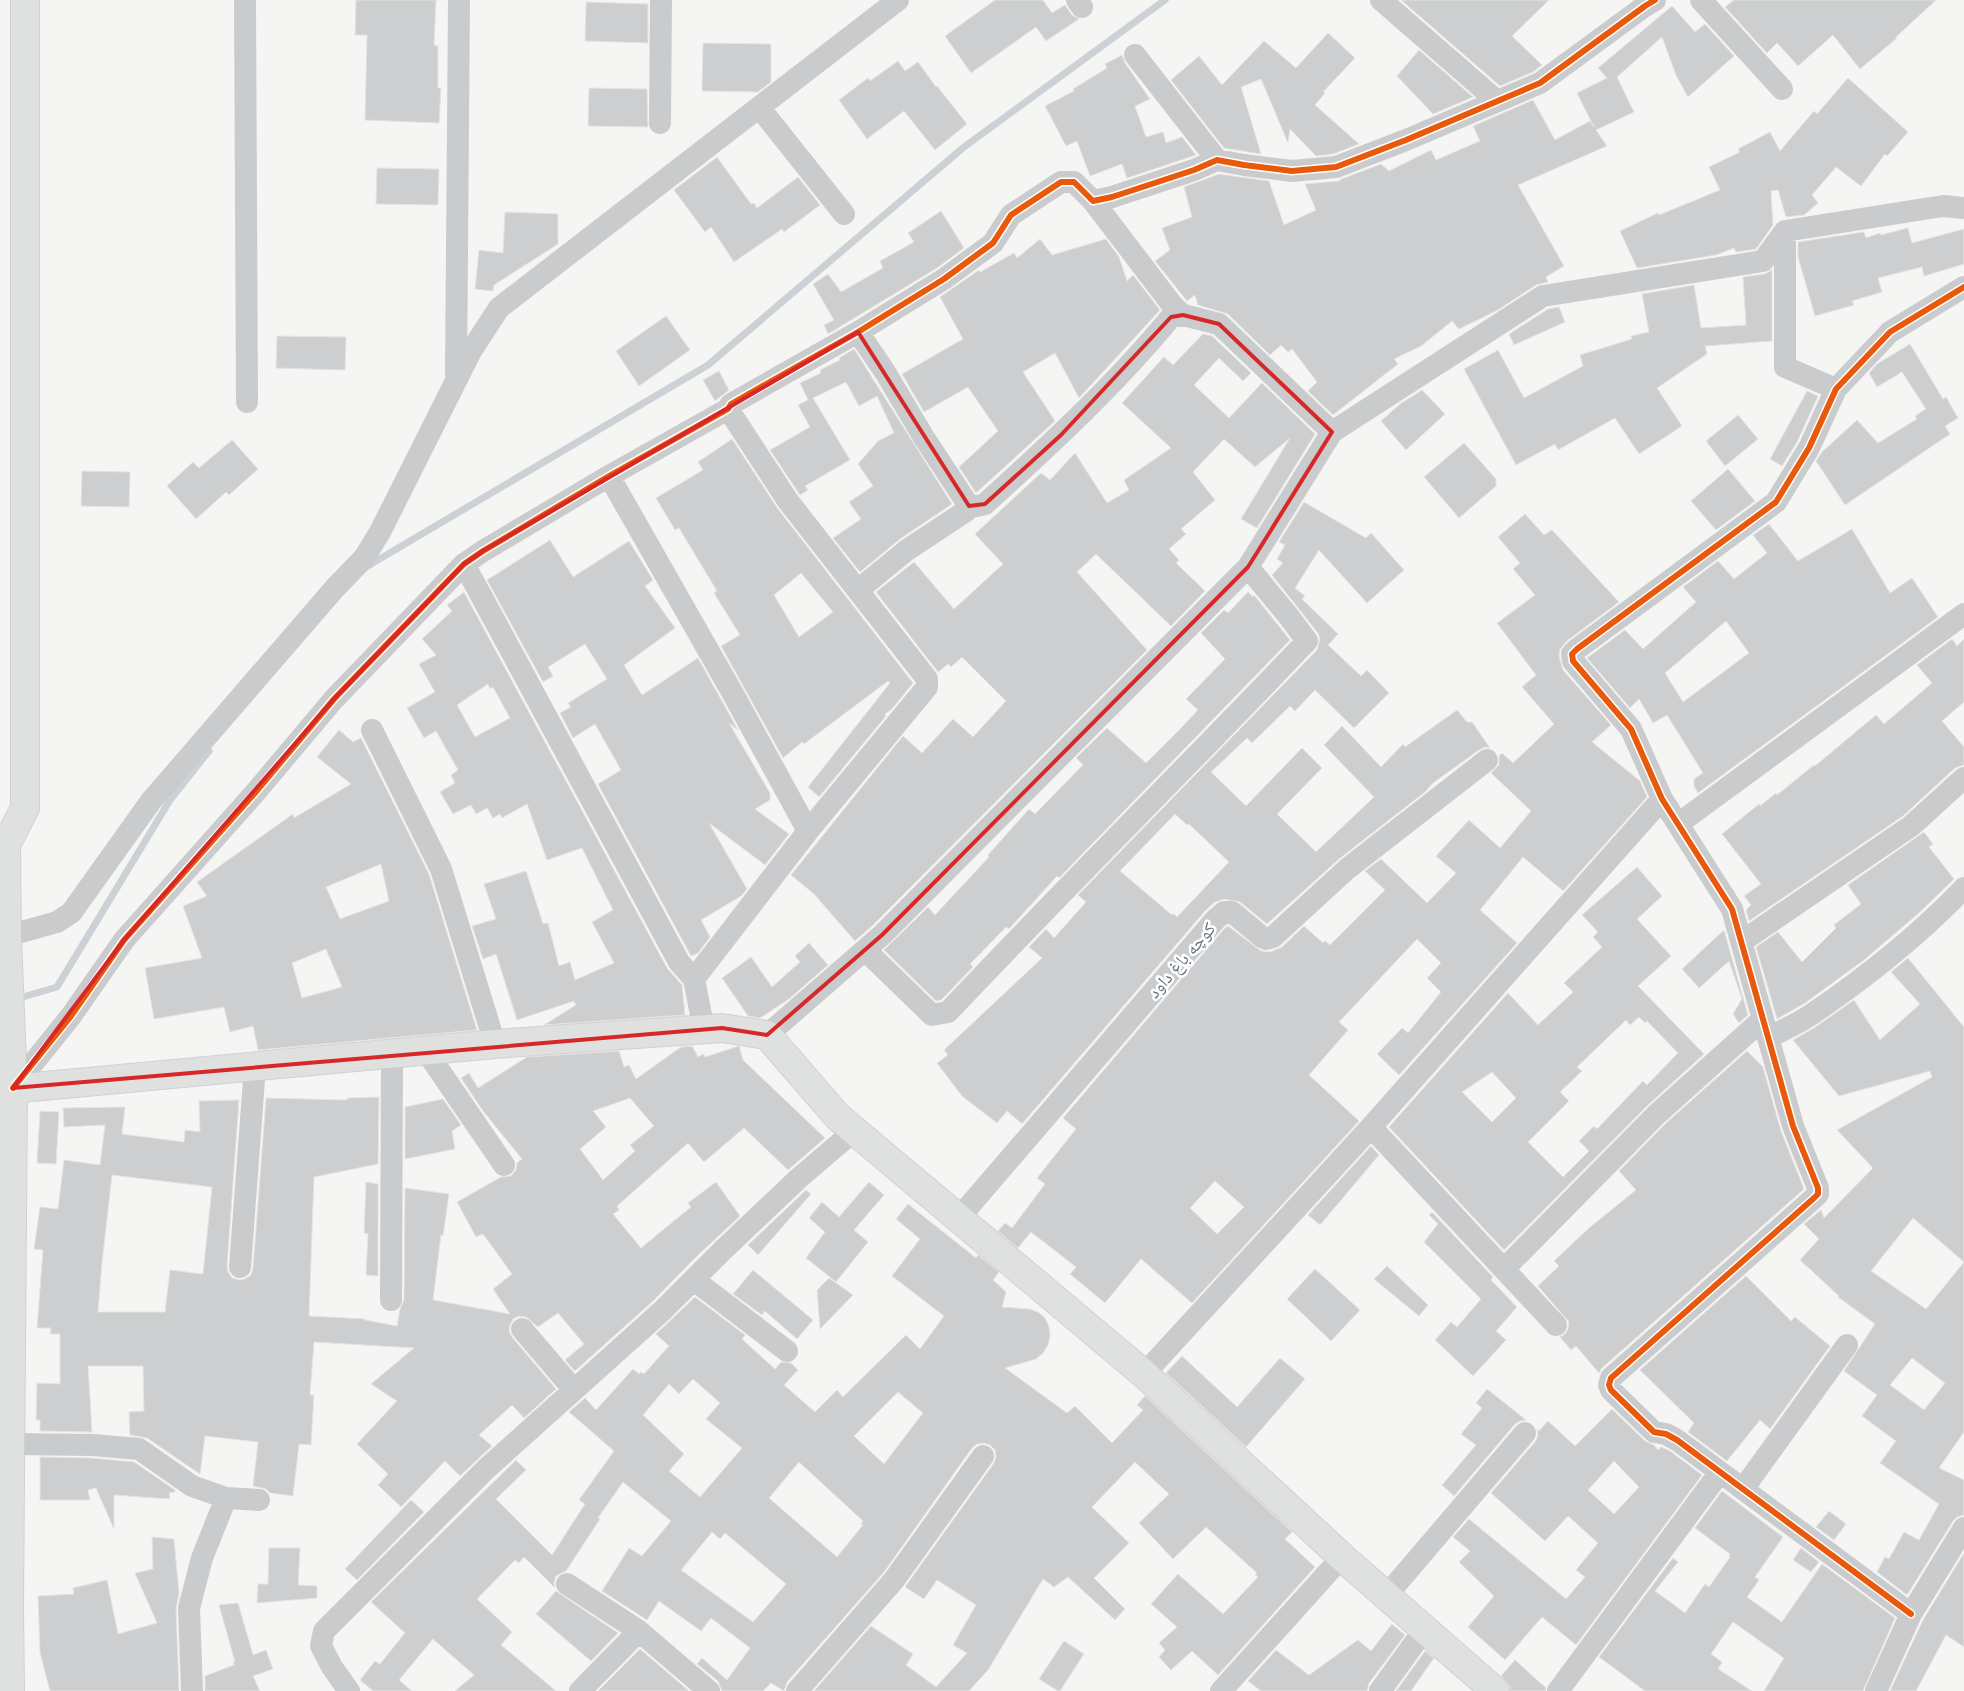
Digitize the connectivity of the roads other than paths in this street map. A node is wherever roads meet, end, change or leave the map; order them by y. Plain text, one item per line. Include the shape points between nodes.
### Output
1 (25, 0) edge
2 (245, 0) edge
3 (459, 0) edge
4 (662, 0) edge
5 (898, 0) edge
6 (1381, 0) edge
7 (1655, 0) edge
8 (1700, 0) edge
9 (1136, 55) dead end
10 (1782, 89) dead end
11 (1497, 102) junction
12 (758, 107) junction
13 (660, 123) dead end
14 (1217, 160) junction
15 (1093, 201) junction
16 (1964, 208) edge
17 (844, 214) dead end
18 (1785, 232) junction
19 (1964, 287) edge
20 (1183, 315) junction
21 (858, 332) junction
22 (456, 382) junction
23 (1836, 389) junction
24 (247, 402) dead end
25 (728, 409) junction
26 (1332, 432) junction
27 (609, 476) junction
28 (969, 506) junction
29 (464, 564) junction
30 (1248, 567) junction
31 (858, 590) junction
32 (1964, 614) edge
33 (372, 730) dead end
34 (1487, 760) dead end
35 (1964, 778) edge
36 (1662, 799) junction
37 (1678, 824) junction
38 (808, 831) junction
39 (3, 840) edge
40 (1964, 888) edge
41 (3, 938) edge
42 (1741, 942) junction
43 (865, 950) junction
44 (694, 979) junction
45 (1765, 1028) junction
46 (704, 1030) junction
47 (767, 1035) junction
48 (495, 1044) junction
49 (426, 1051) junction
50 (392, 1054) junction
51 (255, 1066) junction
52 (7, 1089) edge
53 (1371, 1127) junction
54 (854, 1131) junction
55 (504, 1165) dead end
56 (958, 1219) junction
57 (240, 1267) dead end
58 (1504, 1269) junction
59 (694, 1280) junction
60 (391, 1300) dead end
61 (1556, 1325) dead end
62 (522, 1329) dead end
63 (1847, 1345) dead end
64 (787, 1351) dead end
65 (1144, 1374) junction
66 (574, 1390) junction
67 (1525, 1433) dead end
68 (10, 1444) junction
69 (983, 1456) dead end
70 (1720, 1472) junction
71 (1742, 1489) junction
72 (226, 1498) junction
73 (259, 1500) dead end
74 (1963, 1533) edge
75 (1342, 1557) junction
76 (567, 1584) dead end
77 (1386, 1596) junction
78 (1911, 1614) junction
79 (1424, 1630) junction
80 (639, 1632) junction
81 (10, 1691) edge
82 (192, 1691) edge
83 (349, 1691) edge
84 (580, 1691) edge
85 (710, 1691) edge
86 (798, 1691) edge
87 (1221, 1691) edge
88 (1380, 1691) edge
89 (1495, 1691) edge
90 (1558, 1691) edge
91 (1876, 1691) edge

1 - 39 street via 25,808
2 - 24 street
3 - 22 street
4 - 13 street
5 - 12 street
6 - 11 street
7 - 11 street via 1540,83
8 - 10 street
9 - 14 street
11 - 14 street via 1336,167 1292,171
12 - 17 street
12 - 22 street via 499,308 471,351
14 - 15 street
15 - 20 street
15 - 21 street via 1074,182 1061,182 1011,215 994,243 944,280
16 - 18 street via 1943,206
18 - 23 street via 1785,367
18 - 26 street via 1762,261 1543,296
19 - 23 street via 1890,332
20 - 26 street via 1219,324
20 - 28 street via 1171,317 1074,422 986,504
21 - 25 street via 731,404
21 - 28 street
22 - 41 street via 364,558 151,801 71,913 57,922
23 - 36 street via 1809,448 1776,502 1572,654 1573,662 1631,729
25 - 27 street
25 - 31 street via 788,501
26 - 30 street
27 - 29 street
27 - 38 street
28 - 31 street
29 - 44 street via 679,962
29 - 52 street via 334,699 124,940 71,1016
30 - 43 street
30 - 43 street via 1307,642 948,1012 932,1015
31 - 38 street via 927,679 927,687
32 - 37 street
33 - 48 street via 441,869
34 - 56 street, کوچه باغ داود via 1347,870 1273,937 1262,937 1232,912 1224,912
35 - 42 street via 1911,826
36 - 37 street
36 - 53 street
37 - 42 street via 1732,909
38 - 44 street
39 - 41 street
40 - 45 street via 1896,951 1811,1014
41 - 52 street via 10,1017
42 - 45 street
43 - 47 street
44 - 46 street
45 - 58 street via 1656,1116
45 - 70 street via 1793,1126 1818,1194 1611,1378 1609,1385 1654,1432 1677,1440
46 - 47 street via 722,1028
46 - 48 street
47 - 54 street
48 - 49 street
49 - 50 street
49 - 55 street
50 - 51 street
50 - 60 street
51 - 52 street
51 - 57 street
52 - 68 street
53 - 58 street
53 - 65 street
54 - 56 street
54 - 59 street via 799,1178
56 - 65 street
58 - 61 street
59 - 64 street
59 - 66 street
62 - 66 street
63 - 71 street
65 - 75 street
66 - 83 street via 486,1469 324,1631 321,1646
67 - 77 street
68 - 72 street via 139,1449 192,1486
68 - 81 street
69 - 86 street via 894,1580
70 - 71 street
70 - 90 street
71 - 78 street
72 - 73 street
72 - 82 street via 202,1558 189,1608
74 - 78 street
75 - 77 street
75 - 87 street
76 - 80 street
77 - 79 street
78 - 91 street
79 - 88 street
79 - 89 street
80 - 84 street
80 - 85 street

